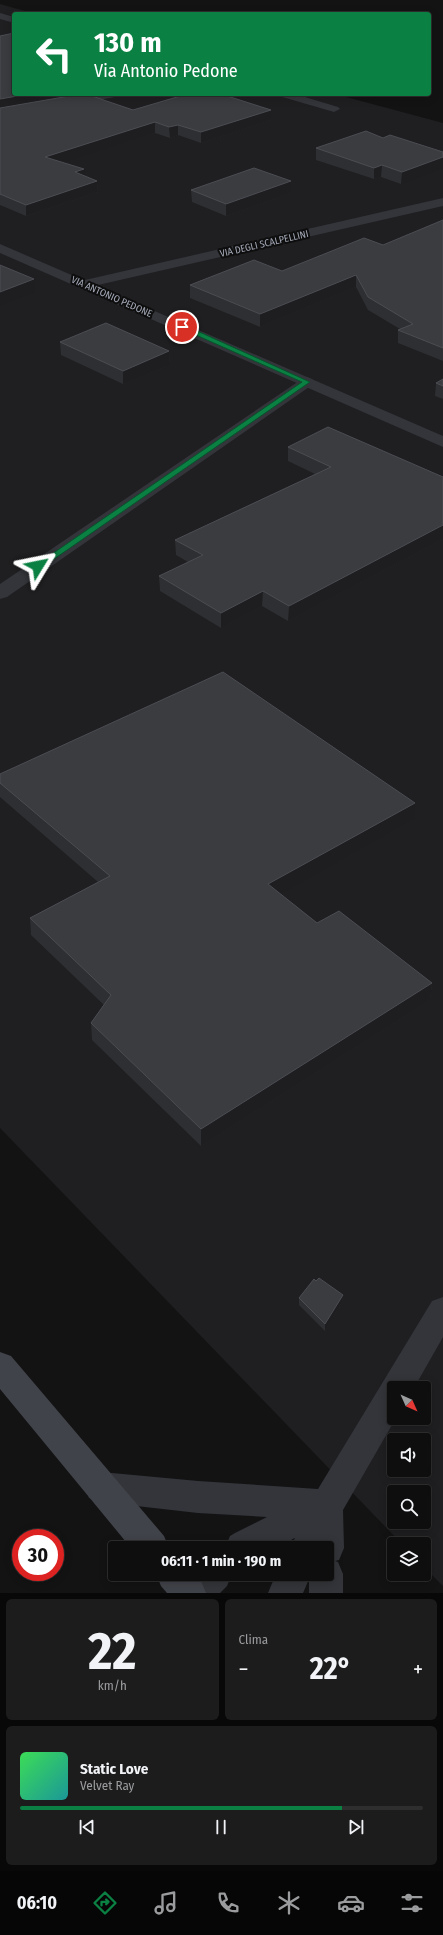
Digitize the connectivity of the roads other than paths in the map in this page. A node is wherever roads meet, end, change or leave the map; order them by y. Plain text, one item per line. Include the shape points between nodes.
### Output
1 (0, 16) edge
2 (12, 19) edge
3 (104, 96) edge
4 (290, 96) edge
5 (54, 105) edge
6 (334, 109) dead end
7 (443, 202) edge
8 (0, 248) edge
9 (85, 284) junction
10 (307, 382) junction
11 (443, 442) edge
12 (0, 593) edge
13 (443, 1310) edge
14 (0, 1366) edge
15 (401, 1381) edge
16 (387, 1405) edge
17 (101, 1487) junction
18 (327, 1505) junction
19 (146, 1541) edge
20 (253, 1541) edge
21 (309, 1541) edge
22 (327, 1541) edge
23 (179, 1581) edge
24 (208, 1581) edge
25 (291, 1581) edge
26 (326, 1581) edge
27 (189, 1593) edge
28 (195, 1593) edge
29 (285, 1593) edge
30 (326, 1593) edge

1 - 2 street
3 - 5 street
4 - 6 street
7 - 9 street, VIA DEGLI SCALPELLINI
8 - 9 street, VIA ANTONIO PEDONE
9 - 10 street, VIA ANTONIO PEDONE
10 - 11 street, VIA ANTONIO PEDONE
10 - 12 street
13 - 15 street
14 - 17 main road
16 - 18 street
17 - 18 street via 198,1498
17 - 19 main road
18 - 20 street
18 - 21 street
18 - 22 street
23 - 27 main road
24 - 28 street
25 - 29 street
26 - 30 street

